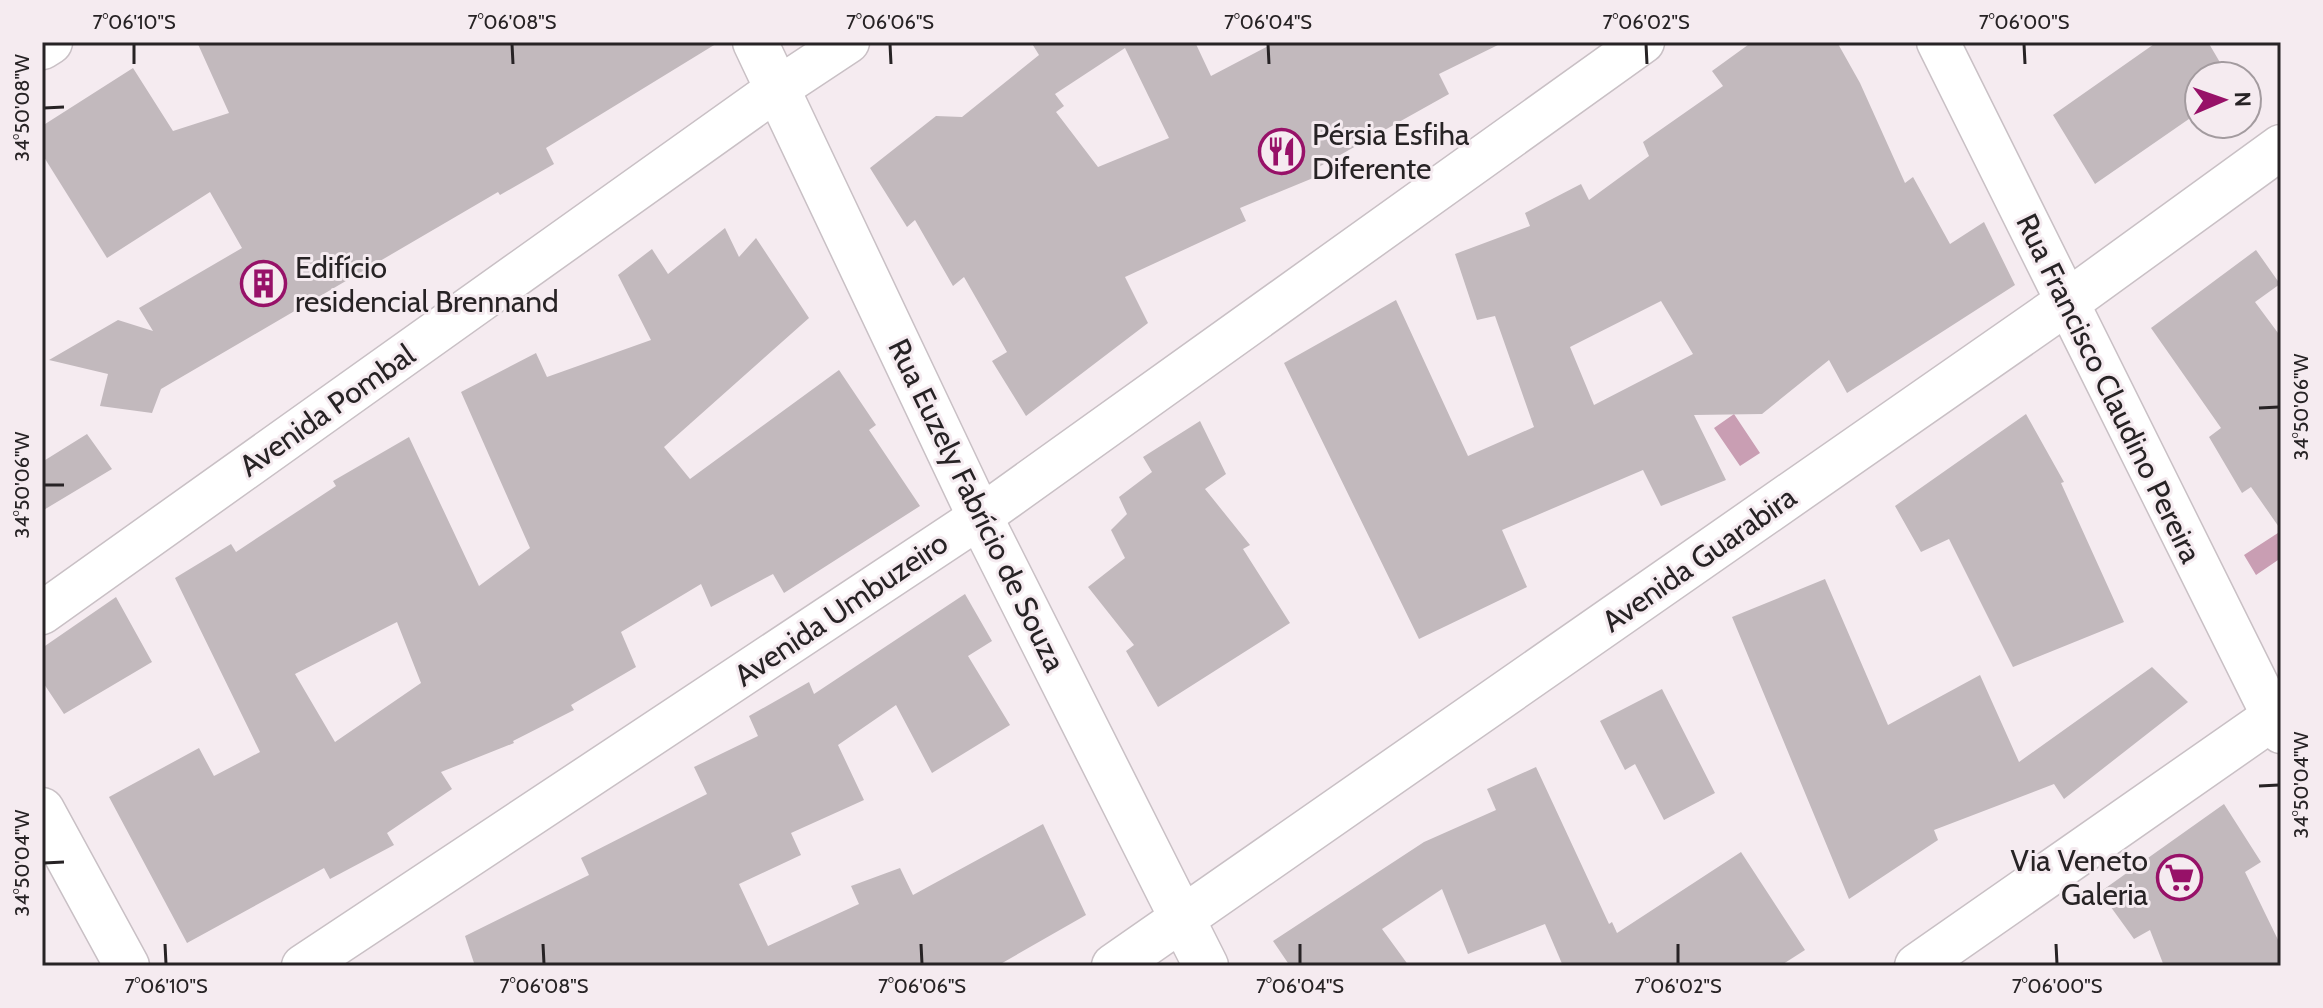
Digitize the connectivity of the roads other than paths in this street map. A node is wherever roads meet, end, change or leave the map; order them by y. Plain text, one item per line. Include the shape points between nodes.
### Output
1 (50, 42) edge
2 (755, 42) edge
3 (848, 42) edge
4 (1643, 42) edge
5 (1938, 42) edge
6 (42, 47) edge
7 (777, 89) junction
8 (2281, 147) edge
9 (2066, 303) junction
10 (980, 517) junction
11 (42, 613) edge
12 (2278, 721) edge
13 (42, 810) edge
14 (1182, 918) junction
15 (127, 966) edge
16 (303, 966) edge
17 (1114, 966) edge
18 (1206, 966) edge
19 (1917, 966) edge

1 - 6 main road
2 - 7 main road, Rua Euzely Fabrício de Souza
3 - 7 street, Avenida Pombal
4 - 10 street, Avenida Umbuzeiro
5 - 9 street, Rua Francisco Claudino Pereira
7 - 10 main road, Rua Euzely Fabrício de Souza
7 - 11 street, Avenida Pombal
8 - 9 main road, Avenida Guarabira
9 - 12 street, Rua Francisco Claudino Pereira
9 - 14 main road, Avenida Guarabira
10 - 14 main road, Rua Euzely Fabrício de Souza
10 - 16 street, Avenida Umbuzeiro
12 - 19 main road
13 - 15 main road
14 - 17 main road, Avenida Guarabira
14 - 18 main road, Rua Euzely Fabrício de Souza

